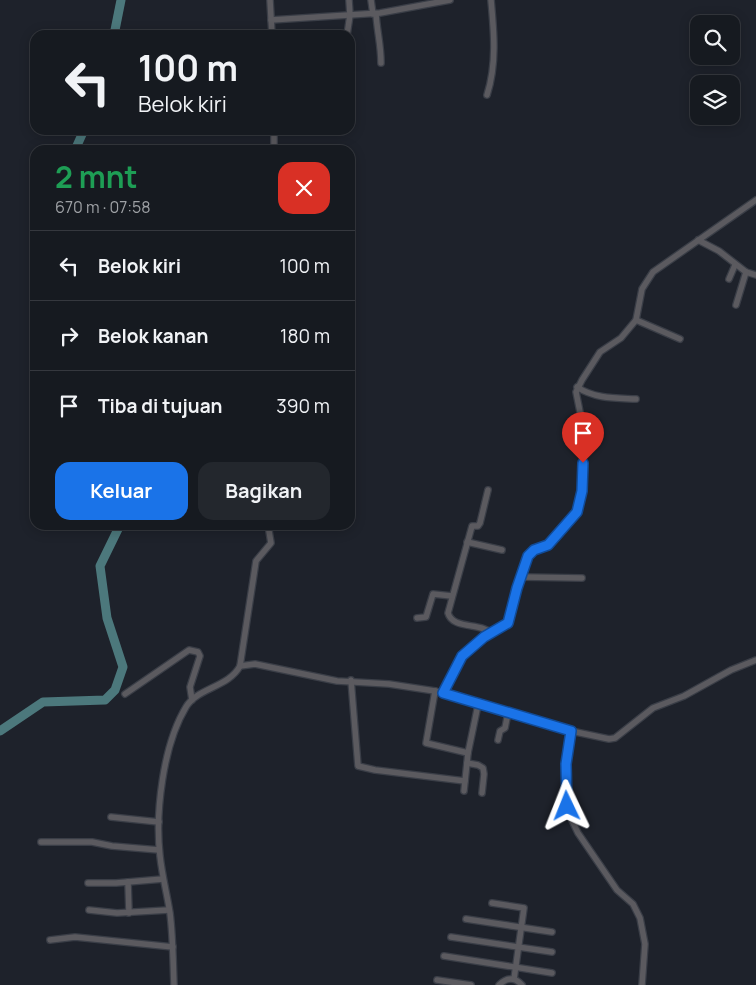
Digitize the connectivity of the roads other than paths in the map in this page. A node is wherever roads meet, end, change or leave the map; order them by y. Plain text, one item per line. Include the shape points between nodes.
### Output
1 (270, 0) edge
2 (349, 0) edge
3 (372, 0) edge
4 (450, 0) edge
5 (491, 0) edge
6 (430, 2) edge
7 (375, 14) junction
8 (350, 15) junction
9 (271, 20) junction
10 (272, 30) edge
11 (348, 30) edge
12 (381, 63) dead end
13 (487, 95) dead end
14 (756, 200) edge
15 (698, 240) junction
16 (735, 265) junction
17 (746, 272) junction
18 (756, 275) edge
19 (729, 279) dead end
20 (736, 305) dead end
21 (636, 320) junction
22 (680, 339) dead end
23 (578, 387) junction
24 (636, 399) dead end
25 (488, 490) dead end
26 (269, 530) edge
27 (467, 542) junction
28 (502, 550) dead end
29 (521, 578) junction
30 (582, 578) dead end
31 (452, 596) junction
32 (417, 618) dead end
33 (490, 632) junction
34 (756, 660) edge
35 (240, 666) junction
36 (351, 680) junction
37 (435, 691) junction
38 (443, 693) junction
39 (125, 694) dead end
40 (192, 700) junction
41 (478, 705) junction
42 (508, 713) junction
43 (571, 731) junction
44 (498, 740) dead end
45 (468, 753) junction
46 (467, 763) junction
47 (465, 781) junction
48 (464, 791) dead end
49 (482, 793) dead end
50 (111, 817) dead end
51 (159, 822) junction
52 (41, 842) dead end
53 (159, 850) junction
54 (164, 879) junction
55 (128, 882) junction
56 (88, 883) dead end
57 (492, 903) dead end
58 (89, 910) dead end
59 (169, 910) junction
60 (129, 913) junction
61 (466, 919) dead end
62 (522, 927) junction
63 (552, 932) dead end
64 (452, 937) dead end
65 (50, 940) dead end
66 (173, 947) junction
67 (519, 947) junction
68 (552, 952) dead end
69 (444, 956) dead end
70 (516, 967) junction
71 (552, 973) dead end
72 (514, 979) junction
73 (437, 980) dead end
74 (174, 985) edge
75 (472, 985) edge
76 (499, 985) edge
77 (522, 985) edge
78 (642, 985) edge

1 - 9 street
2 - 8 street
3 - 7 street
4 - 6 street
5 - 13 street via 493,70
6 - 7 street
7 - 8 street
7 - 12 street
8 - 9 street
8 - 11 street
9 - 10 street
14 - 15 street
15 - 16 street via 719,251
15 - 21 street via 650,275 642,290
16 - 17 street
16 - 19 street
17 - 18 street
17 - 20 street
21 - 22 street
21 - 23 street via 621,338 600,352
23 - 24 street via 588,394
23 - 29 street via 576,395 581,417 583,461 582,491 577,512 548,545 530,554
25 - 27 street via 480,523 473,526
26 - 35 street via 271,543 256,562
27 - 28 street
27 - 31 street
29 - 30 street
29 - 33 street via 508,623
31 - 32 street via 433,594 426,617
31 - 33 street via 449,618 466,625 483,626
33 - 38 street via 459,659
34 - 43 street via 653,708 613,739
35 - 36 street via 255,664 319,678
35 - 40 street via 235,674
36 - 37 street
36 - 47 street via 358,766
37 - 38 street
37 - 45 street via 426,743
38 - 41 street
39 - 40 street via 189,650 198,652 200,656 190,688
40 - 51 street via 186,707 168,756
41 - 42 street
41 - 45 street
42 - 43 street
42 - 44 street
43 - 78 street via 566,764 568,814 608,877 637,911 645,944
45 - 46 street
46 - 47 street
46 - 49 street via 483,769
47 - 48 street
50 - 51 street
51 - 53 street
52 - 53 street via 92,842
53 - 54 street
54 - 55 street
54 - 59 street
55 - 56 street
55 - 60 street
57 - 62 street via 524,908
58 - 60 street
59 - 60 street
59 - 66 street
61 - 62 street
62 - 63 street
62 - 67 street
64 - 67 street
65 - 66 street via 76,937
66 - 74 street
67 - 68 street
67 - 70 street
69 - 70 street
70 - 71 street
70 - 72 street
72 - 76 street via 503,980
72 - 77 street
73 - 75 street

